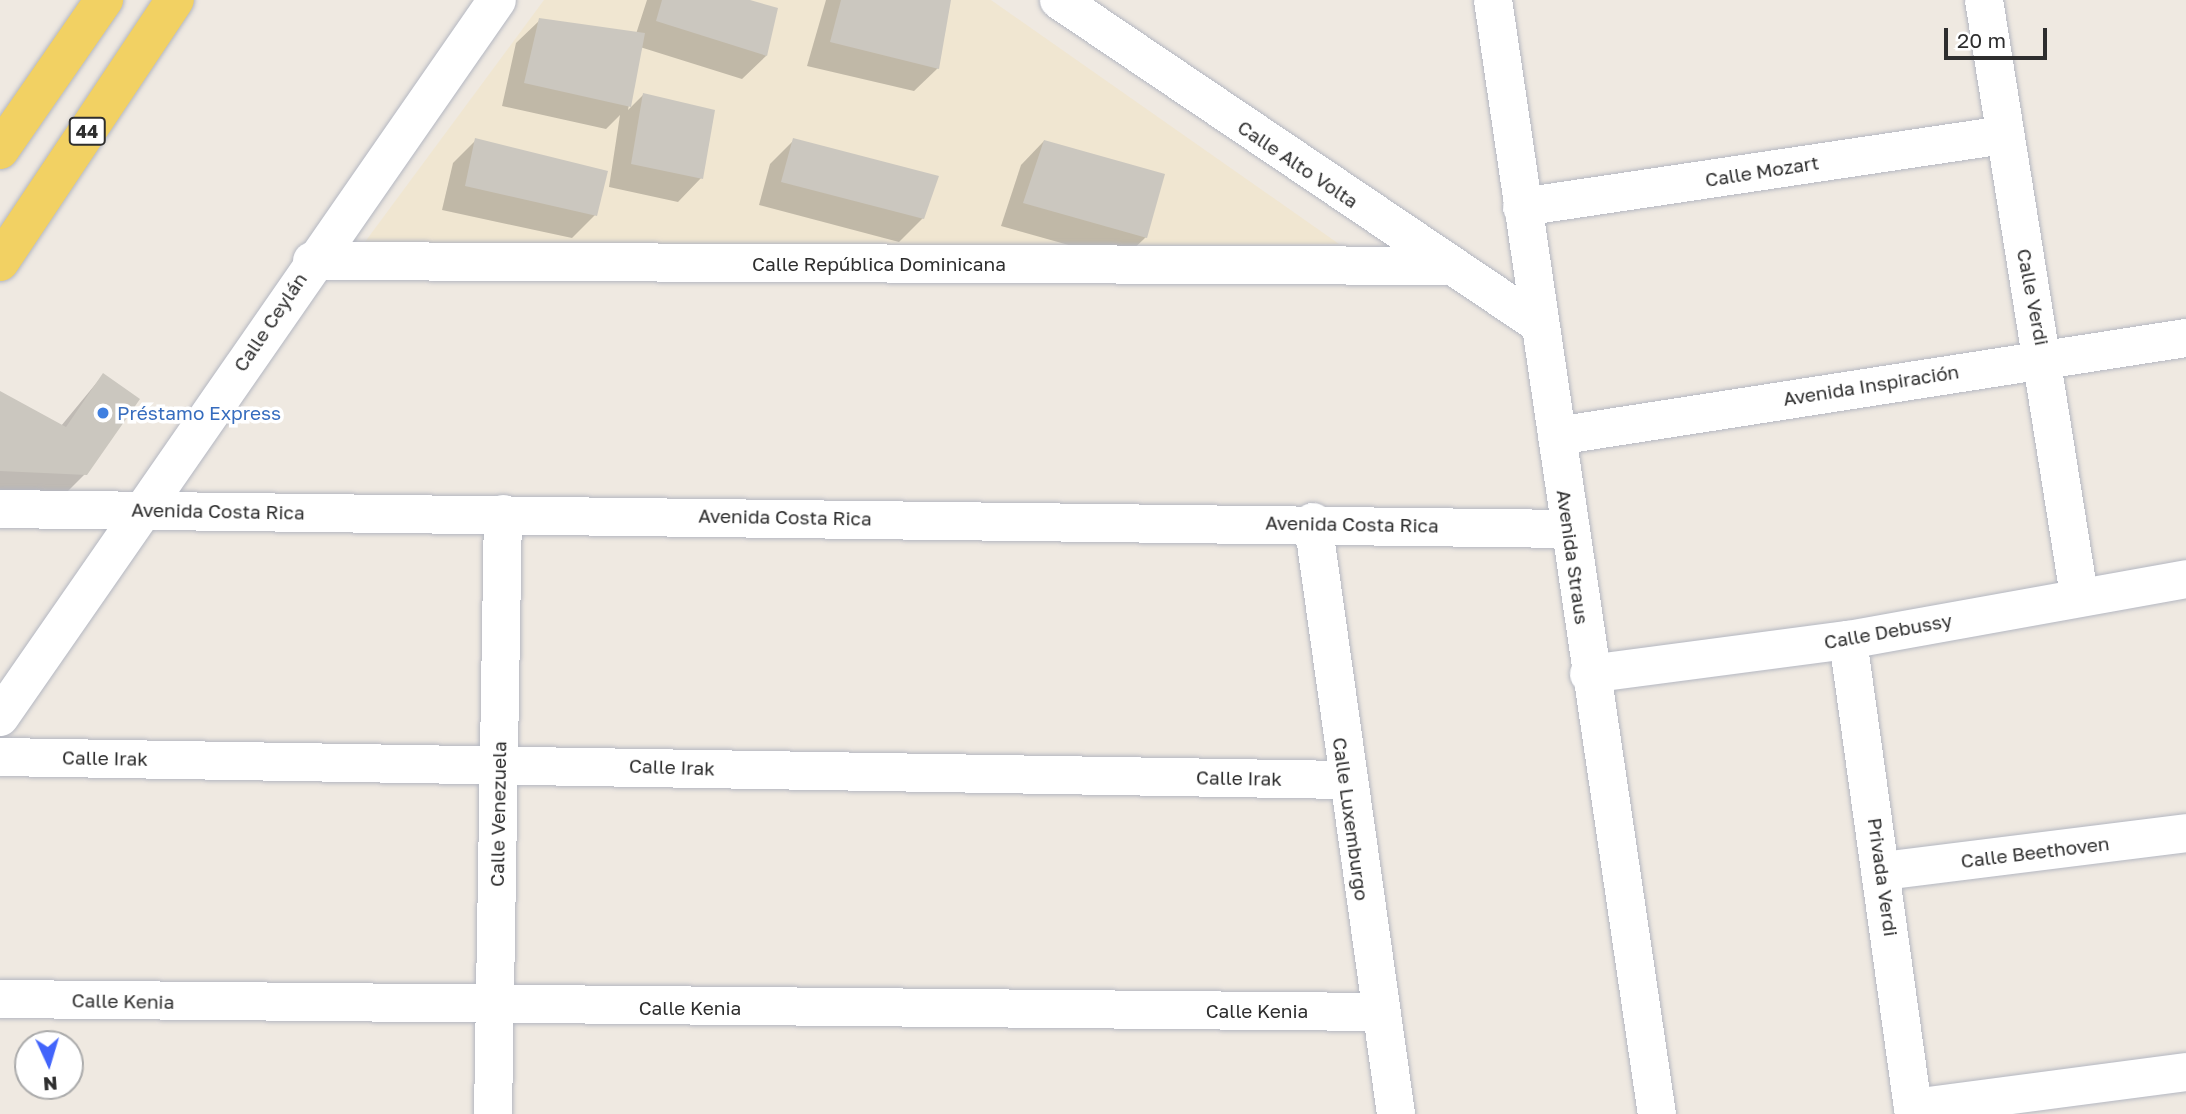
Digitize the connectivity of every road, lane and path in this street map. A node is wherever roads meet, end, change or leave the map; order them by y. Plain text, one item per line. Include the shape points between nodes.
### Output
1 (104, 0) edge
2 (175, 0) edge
3 (497, 0) edge
4 (1059, 0) edge
5 (1493, 0) edge
6 (1984, 0) edge
7 (5, 135) edge
8 (2002, 135) junction
9 (1522, 207) junction
10 (312, 261) junction
11 (0, 262) edge
12 (1446, 266) junction
13 (1539, 324) junction
14 (2186, 338) edge
15 (2044, 357) junction
16 (1557, 436) junction
17 (0, 509) edge
18 (142, 510) junction
19 (503, 514) junction
20 (1313, 522) junction
21 (1570, 529) junction
22 (2186, 579) edge
23 (2079, 595) junction
24 (1848, 640) junction
25 (1589, 674) junction
26 (0, 717) edge
27 (0, 757) edge
28 (499, 762) junction
29 (1345, 780) junction
30 (2186, 832) edge
31 (1883, 872) junction
32 (0, 999) edge
33 (495, 1006) junction
34 (1380, 1012) junction
35 (2186, 1072) edge
36 (1914, 1111) edge
37 (493, 1114) edge
38 (1396, 1114) edge
39 (1657, 1114) edge

1 - 7 main road
2 - 11 main road, 44
3 - 10 street, Calle Ceylán
4 - 12 street, Calle Alto Volta
5 - 9 street, Avenida Straus
6 - 8 street, Calle Verdi
8 - 9 street, Calle Mozart
8 - 15 street, Calle Verdi
9 - 13 street, Avenida Straus
10 - 12 street, Calle República Dominicana
10 - 18 street, Calle Ceylán
12 - 13 street, Calle Alto Volta
13 - 16 street, Avenida Straus
14 - 15 street, Avenida Inspiración
15 - 16 street, Avenida Inspiración
15 - 23 street, Calle Verdi
16 - 21 street, Avenida Straus
17 - 18 street, Avenida Costa Rica
18 - 19 street, Avenida Costa Rica
18 - 26 street, Calle Ceylán
19 - 20 street, Avenida Costa Rica
19 - 28 street, Calle Venezuela
20 - 21 street, Avenida Costa Rica
20 - 29 street, Calle Luxemburgo
21 - 25 street, Avenida Straus
22 - 23 street, Calle Debussy
23 - 24 street, Calle Debussy
24 - 25 street, Calle Debussy
24 - 31 street, Privada Verdi
25 - 39 street, Avenida Straus
27 - 28 street, Calle Irak
28 - 29 street, Calle Irak
28 - 33 street, Calle Venezuela
29 - 34 street, Calle Luxemburgo
30 - 31 street, Calle Beethoven
31 - 36 street, Privada Verdi
32 - 33 street, Calle Kenia
33 - 34 street, Calle Kenia
33 - 37 street, Calle Venezuela
34 - 38 street, Calle Luxemburgo
35 - 36 street

